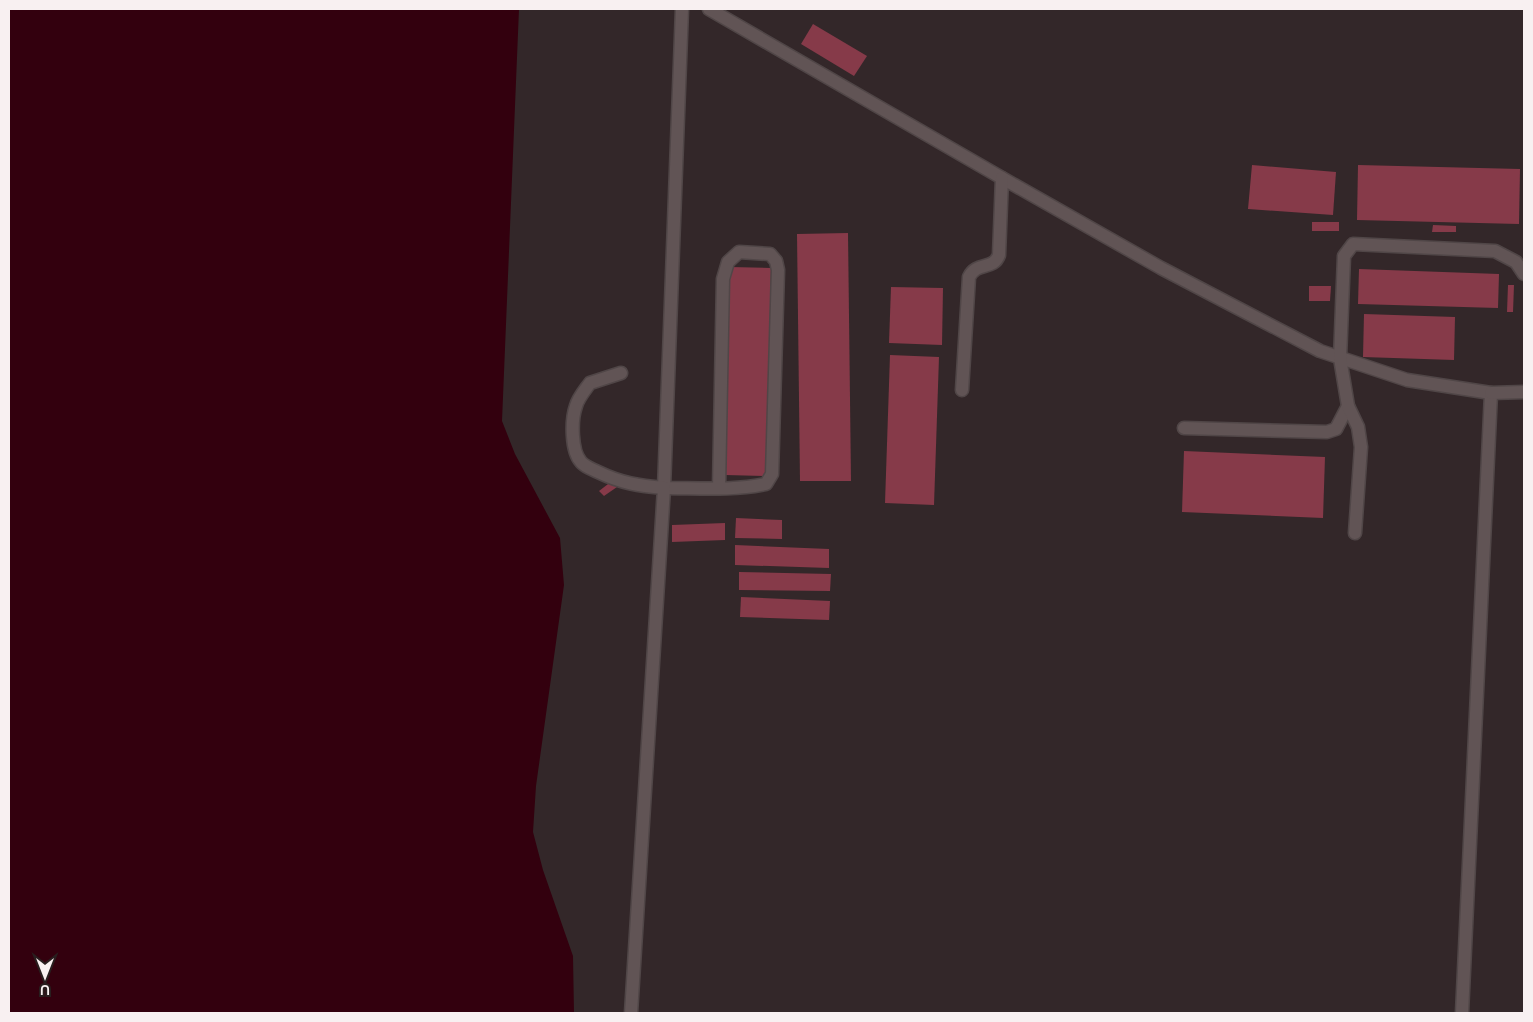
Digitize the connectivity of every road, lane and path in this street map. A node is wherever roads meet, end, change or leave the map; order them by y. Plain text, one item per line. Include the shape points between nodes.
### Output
1 (682, 9) edge
2 (709, 9) edge
3 (1002, 178) junction
4 (1524, 274) edge
5 (1340, 358) junction
6 (621, 373) dead end
7 (962, 390) dead end
8 (1524, 392) edge
9 (1491, 393) junction
10 (1348, 406) junction
11 (1184, 428) dead end
12 (664, 488) junction
13 (719, 488) junction
14 (1355, 532) dead end
15 (631, 1013) edge
16 (1462, 1013) edge

1 - 12 lane
2 - 3 lane
3 - 5 lane via 1161,268 1320,351
3 - 7 lane via 999,255 993,264 976,268 968,277
4 - 5 lane via 1516,262 1495,251 1353,244 1344,256
5 - 9 lane via 1407,380
5 - 10 lane
6 - 12 lane via 590,383 576,405 572,426 580,461 614,480
8 - 9 lane
9 - 16 lane
10 - 11 lane via 1336,429 1327,432
10 - 14 lane via 1358,426 1361,447
12 - 13 lane
12 - 15 lane
13 - 13 lane via 766,484 772,474 778,270 770,254 739,252 728,262 723,279

